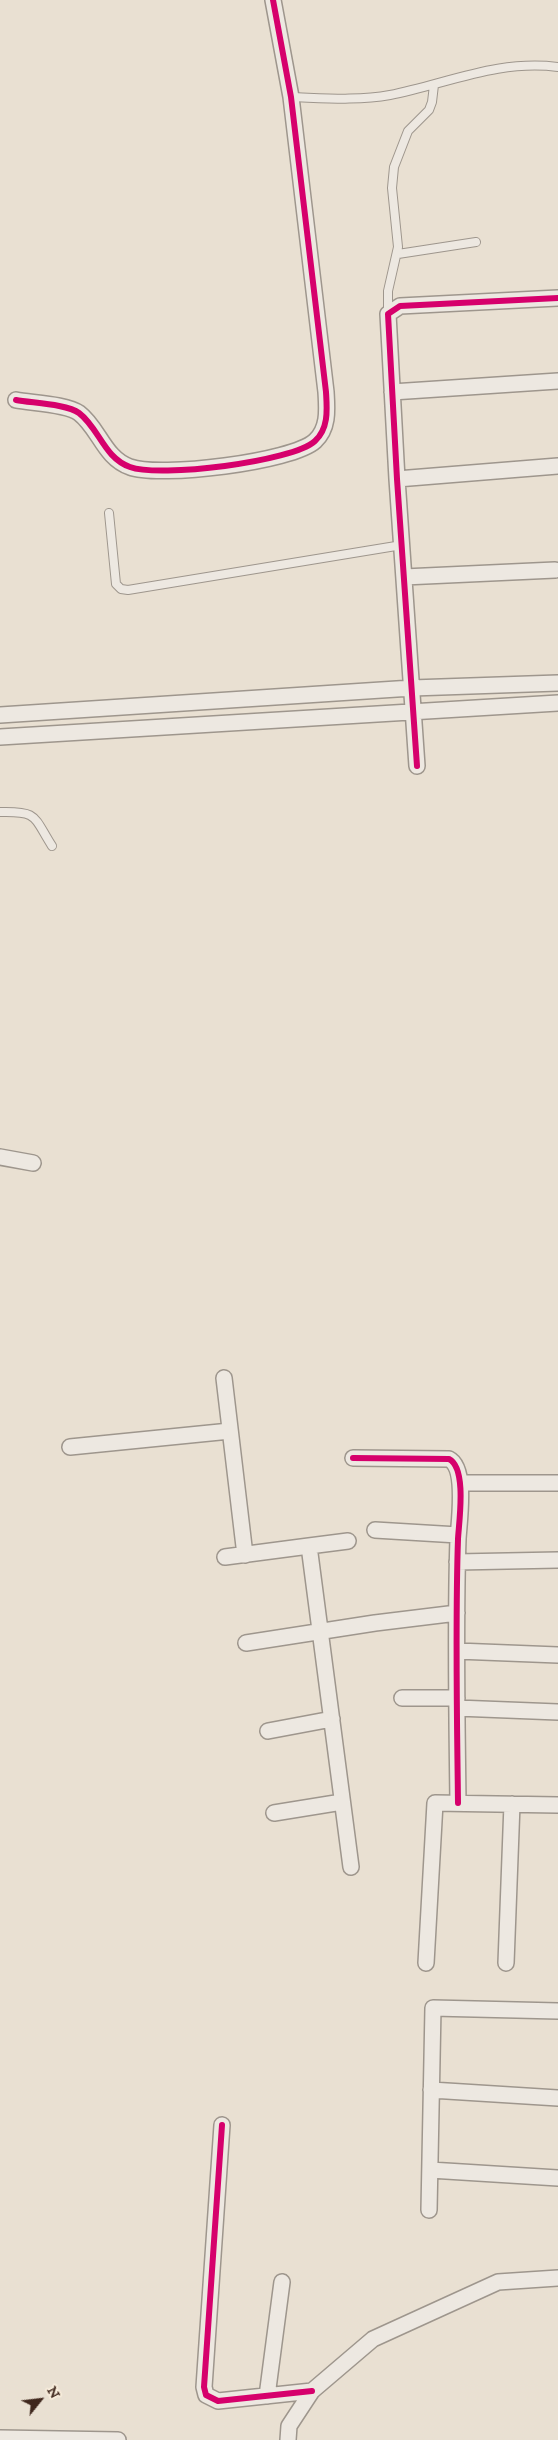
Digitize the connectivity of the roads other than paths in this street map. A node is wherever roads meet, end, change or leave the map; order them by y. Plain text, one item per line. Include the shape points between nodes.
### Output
1 (273, 0) edge
2 (558, 68) edge
3 (434, 85) junction
4 (291, 97) junction
5 (476, 242) dead end
6 (398, 254) junction
7 (558, 298) edge
8 (388, 314) junction
9 (558, 381) edge
10 (392, 392) junction
11 (16, 400) dead end
12 (558, 466) edge
13 (397, 479) junction
14 (109, 513) dead end
15 (402, 545) junction
16 (555, 570) dead end
17 (404, 577) junction
18 (558, 683) edge
19 (412, 688) junction
20 (558, 703) edge
21 (413, 712) junction
22 (0, 715) edge
23 (0, 737) edge
24 (417, 766) dead end
25 (0, 812) edge
26 (52, 846) dead end
27 (0, 1157) edge
28 (33, 1163) dead end
29 (224, 1378) dead end
30 (230, 1431) junction
31 (70, 1447) dead end
32 (353, 1458) dead end
33 (460, 1483) junction
34 (558, 1483) edge
35 (375, 1530) dead end
36 (458, 1534) junction
37 (348, 1540) dead end
38 (309, 1546) junction
39 (245, 1555) junction
40 (225, 1557) dead end
41 (558, 1560) edge
42 (457, 1562) junction
43 (457, 1613) junction
44 (246, 1643) dead end
45 (457, 1650) junction
46 (558, 1655) edge
47 (402, 1698) dead end
48 (457, 1703) junction
49 (558, 1712) edge
50 (332, 1719) junction
51 (268, 1731) dead end
52 (342, 1802) junction
53 (458, 1803) junction
54 (512, 1804) junction
55 (558, 1805) edge
56 (274, 1813) dead end
57 (351, 1867) dead end
58 (426, 1962) dead end
59 (506, 1963) dead end
60 (558, 2011) edge
61 (431, 2090) junction
62 (558, 2098) edge
63 (222, 2125) dead end
64 (430, 2170) junction
65 (558, 2178) edge
66 (429, 2210) dead end
67 (558, 2278) edge
68 (282, 2282) dead end
69 (312, 2391) junction
70 (267, 2396) junction
71 (0, 2438) edge
72 (118, 2440) edge
73 (288, 2440) edge

1 - 4 street
2 - 3 lane via 492,68
3 - 4 lane via 369,98
3 - 6 lane via 429,110 408,131 394,167 392,188
4 - 11 street via 326,392 325,427 313,443 278,457 169,472 145,472 114,459 86,419 77,412
5 - 6 lane
6 - 8 lane via 388,291
7 - 8 street via 400,306
8 - 10 street
9 - 10 street
10 - 13 street
12 - 13 street
13 - 15 street
14 - 15 lane via 116,584 128,590
15 - 17 street
16 - 17 street
17 - 19 street
18 - 19 street
19 - 21 street
19 - 22 street
20 - 21 street
21 - 23 street
21 - 24 street
25 - 26 lane via 31,814
27 - 28 street
29 - 30 street
30 - 31 street
30 - 39 street
32 - 33 street via 450,1459 457,1466
33 - 34 street
33 - 36 street
35 - 36 street
36 - 42 street
37 - 38 street
38 - 39 street
38 - 50 street
39 - 40 street
41 - 42 street
42 - 43 street
43 - 44 street
43 - 45 street
45 - 46 street
45 - 48 street
47 - 48 street
48 - 49 street
48 - 53 street
50 - 51 street
50 - 52 street
52 - 56 street
52 - 57 street
53 - 54 street
53 - 58 street via 435,1802
54 - 55 street
54 - 59 street
60 - 61 street via 433,2008
61 - 62 street
61 - 64 street
63 - 70 street via 204,2387 210,2399 218,2401
64 - 65 street
64 - 66 street
67 - 69 street via 498,2282 373,2339
68 - 70 street
69 - 70 street
69 - 73 street via 289,2426
71 - 72 street

